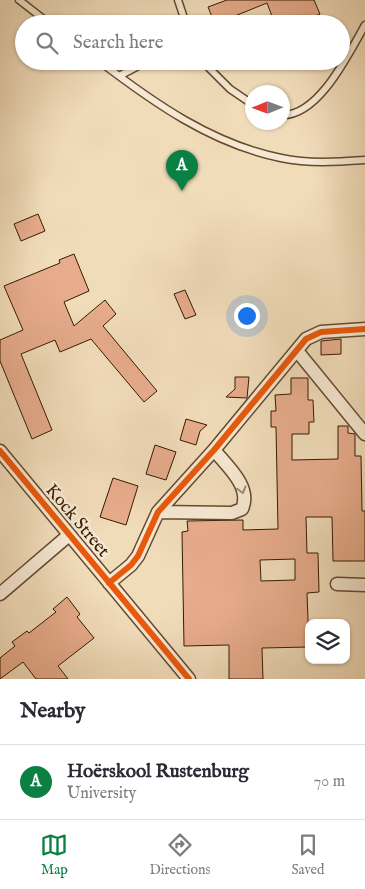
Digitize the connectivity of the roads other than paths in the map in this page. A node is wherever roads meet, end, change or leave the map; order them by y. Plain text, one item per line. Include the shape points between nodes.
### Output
1 (21, 0) edge
2 (178, 0) edge
3 (39, 15) edge
4 (183, 15) edge
5 (365, 25) edge
6 (350, 49) edge
7 (111, 70) edge
8 (131, 70) edge
9 (211, 70) edge
10 (337, 70) edge
11 (119, 76) junction
12 (245, 99) edge
13 (290, 114) edge
14 (365, 160) edge
15 (365, 329) edge
16 (298, 352) junction
17 (365, 434) edge
18 (214, 450) junction
19 (0, 452) edge
20 (158, 512) junction
21 (69, 535) junction
22 (109, 583) junction
23 (337, 584) dead end
24 (365, 585) edge
25 (0, 594) edge
26 (189, 679) edge

1 - 3 lane
2 - 4 lane
5 - 6 lane
7 - 11 lane
8 - 11 lane
9 - 12 lane
10 - 13 lane via 325,90 300,113
11 - 14 lane via 197,128 238,145 281,158 323,162
15 - 16 street via 332,330 312,335
16 - 17 street
16 - 18 street
18 - 20 street
18 -> 20 street via 240,482 246,501 242,509 232,513
19 - 21 street, Kock Street
20 - 22 street via 138,556
21 - 22 street, Kock Street
21 - 25 street
22 - 26 street, Kock Street
23 - 24 street

